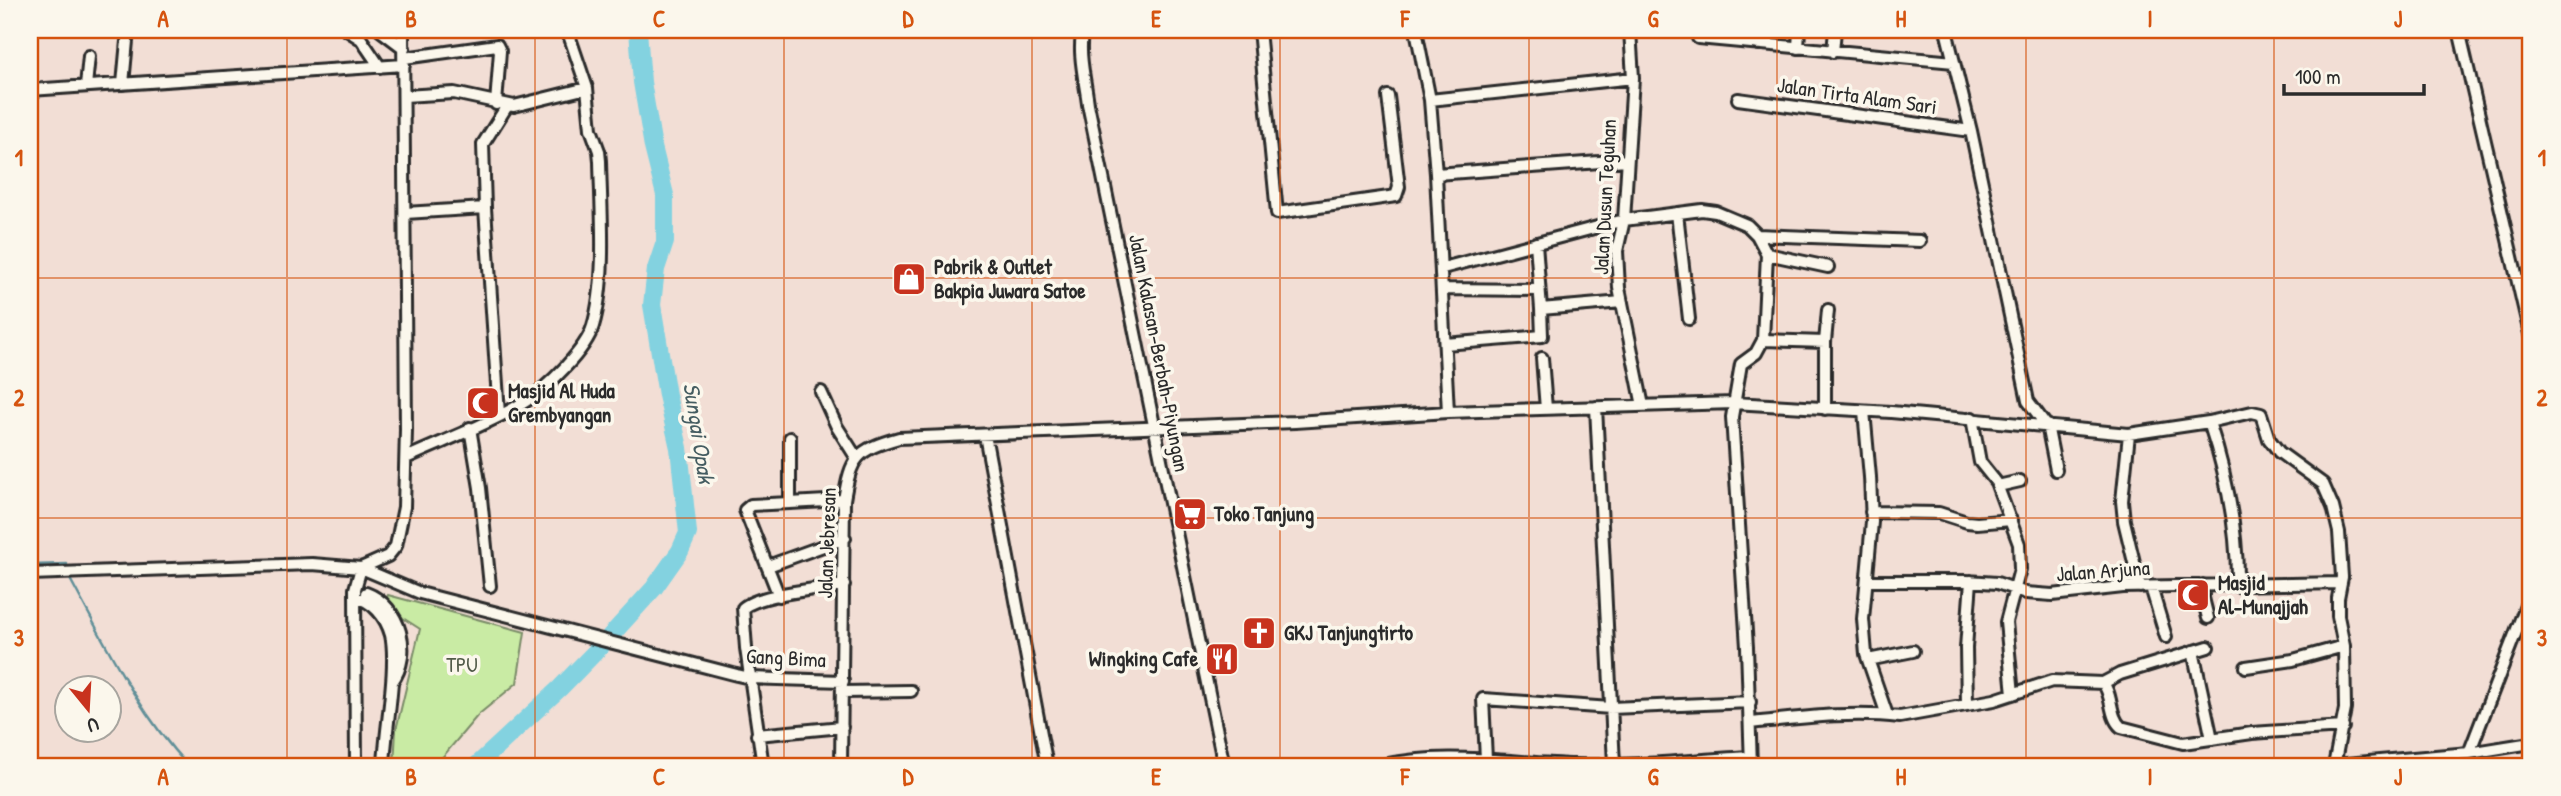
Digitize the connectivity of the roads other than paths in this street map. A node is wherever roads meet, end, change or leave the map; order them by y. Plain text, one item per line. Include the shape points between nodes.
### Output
1 (128, 30) edge
2 (346, 30) edge
3 (380, 30) edge
4 (403, 30) edge
5 (1259, 30) edge
6 (1416, 30) edge
7 (1630, 30) edge
8 (1759, 30) edge
9 (1799, 30) edge
10 (1835, 30) edge
11 (1946, 30) edge
12 (2459, 30) edge
13 (1081, 32) edge
14 (569, 34) dead end
15 (1698, 38) dead end
16 (1757, 44) junction
17 (1798, 48) junction
18 (1833, 52) junction
19 (89, 56) dead end
20 (404, 57) junction
21 (1954, 62) junction
22 (380, 67) junction
23 (1633, 78) junction
24 (123, 84) junction
25 (86, 86) junction
26 (584, 89) junction
27 (30, 90) edge
28 (404, 96) junction
29 (1388, 96) dead end
30 (1738, 99) dead end
31 (1430, 100) junction
32 (501, 105) junction
33 (1971, 131) junction
34 (1627, 160) junction
35 (1436, 174) junction
36 (485, 208) junction
37 (405, 213) junction
38 (1677, 213) junction
39 (1624, 220) junction
40 (1757, 236) junction
41 (1920, 241) dead end
42 (1536, 243) junction
43 (1767, 254) junction
44 (1828, 267) dead end
45 (1443, 268) junction
46 (1443, 289) junction
47 (1539, 290) junction
48 (1622, 302) junction
49 (1541, 309) junction
50 (1828, 310) dead end
51 (1689, 319) dead end
52 (2531, 338) edge
53 (1763, 340) junction
54 (1825, 342) junction
55 (1445, 344) junction
56 (1542, 358) dead end
57 (821, 393) dead end
58 (2028, 401) junction
59 (1733, 402) junction
60 (1643, 406) junction
61 (1596, 407) junction
62 (1825, 408) junction
63 (1546, 409) junction
64 (1864, 411) junction
65 (1448, 412) junction
66 (499, 414) junction
67 (1972, 418) junction
68 (2008, 422) junction
69 (2209, 422) junction
70 (2047, 425) junction
71 (470, 428) junction
72 (1154, 428) junction
73 (2129, 434) junction
74 (985, 435) junction
75 (790, 438) dead end
76 (856, 457) junction
77 (405, 458) junction
78 (2056, 470) dead end
79 (2020, 481) dead end
80 (1998, 486) junction
81 (844, 500) junction
82 (790, 503) junction
83 (1871, 512) junction
84 (2011, 520) junction
85 (845, 538) junction
86 (768, 566) junction
87 (361, 568) junction
88 (30, 574) edge
89 (1868, 581) junction
90 (1971, 581) junction
91 (2341, 583) junction
92 (844, 585) junction
93 (2203, 585) junction
94 (490, 586) dead end
95 (2237, 586) junction
96 (2146, 587) junction
97 (2013, 589) junction
98 (355, 593) junction
99 (2531, 593) edge
100 (779, 596) junction
101 (2207, 618) dead end
102 (2166, 637) dead end
103 (2208, 646) dead end
104 (2344, 646) junction
105 (1913, 651) dead end
106 (2193, 651) junction
107 (1868, 660) junction
108 (2246, 667) dead end
109 (750, 678) junction
110 (2103, 683) junction
111 (843, 687) junction
112 (911, 691) dead end
113 (2014, 694) junction
114 (1750, 702) junction
115 (1967, 705) junction
116 (1611, 708) junction
117 (1886, 715) junction
118 (1751, 723) junction
119 (842, 727) junction
120 (2343, 727) junction
121 (757, 735) junction
122 (2212, 739) junction
123 (2531, 743) edge
124 (2469, 753) junction
125 (1486, 759) junction
126 (1751, 761) edge
127 (1422, 763) edge
128 (1614, 764) junction
129 (2334, 765) edge
130 (356, 766) edge
131 (384, 766) edge
132 (763, 766) edge
133 (841, 766) edge
134 (1047, 766) edge
135 (1224, 766) edge
136 (1379, 766) edge

1 - 24 street
2 - 22 street via 361,39
3 - 20 street
4 - 20 street
5 - 29 street via 1277,213 1396,196 1399,187
6 - 31 street
7 - 23 street, Jalan Dusun Teguhan
8 - 16 street
9 - 17 street
10 - 18 street
11 - 21 street
12 - 52 street
13 - 72 street, Jalan Kalasan-Berbah-Piyungan via 1088,104
14 - 26 street
15 - 16 street
16 - 17 street
17 - 18 street
18 - 21 street
19 - 25 street
20 - 22 street
20 - 28 street
20 - 32 street via 497,45
21 - 33 street
22 - 24 street
23 - 31 street
23 - 34 street, Jalan Dusun Teguhan
24 - 25 street
25 - 27 street
26 - 32 street via 525,104
26 - 66 street via 600,161 602,232 593,327 565,367 528,400
28 - 32 street via 454,93
28 - 37 street
30 - 33 street, Jalan Tirta Alam Sari
31 - 35 street
32 - 36 street via 483,144
33 - 58 street
34 - 35 street
34 - 39 street, Jalan Dusun Teguhan
35 - 45 street
36 - 37 street
36 - 66 street
37 - 77 street
38 - 39 street
38 - 40 street via 1716,212 1747,225
38 - 51 street
39 - 42 street
39 - 48 street, Jalan Dusun Teguhan via 1617,251
40 - 41 street
40 - 43 street
42 - 45 street
42 - 47 street
43 - 44 street
43 - 53 street
45 - 46 street
46 - 47 street
46 - 55 street
47 - 49 street
48 - 49 street
48 - 60 street, Jalan Dusun Teguhan
49 - 55 street via 1542,336
50 - 54 street
53 - 54 street
53 - 59 street via 1756,353 1741,364
54 - 62 street
55 - 65 street
56 - 63 street
57 - 76 street
58 - 68 street via 2019,417
58 - 70 street
59 - 60 street
59 - 62 street
59 - 114 street
60 - 61 street
61 - 63 street
61 - 116 street
62 - 64 street
63 - 65 street
64 - 67 street
64 - 83 street
65 - 72 street
66 - 71 street
67 - 68 street
67 - 80 street via 1980,462
68 - 70 street
69 - 73 street
69 - 91 street via 2261,414 2278,452 2323,484 2339,533
69 - 95 street via 2231,503
70 - 73 street
70 - 78 street
71 - 77 street
71 - 94 street
72 - 74 street
72 - 135 street, Jalan Kalasan-Berbah-Piyungan
73 - 96 street via 2124,521
74 - 76 street via 899,438 876,444
74 - 134 street
75 - 82 street
76 - 81 street, Jalan Jebresan
77 - 87 street via 404,507 396,545 388,556
79 - 80 street
80 - 84 street
81 - 82 street
81 - 85 street, Jalan Jebresan
82 - 86 street via 745,509
83 - 84 street via 1939,513 1967,522
83 - 89 street
84 - 97 street via 2021,558
85 - 86 street
85 - 92 street, Jalan Jebresan
86 - 100 street
87 - 88 street, Gang Bima via 312,564
87 - 98 street
87 - 109 street, Gang Bima via 421,593
89 - 90 street, Jalan Arjuna
89 - 107 street via 1863,619
90 - 97 street, Jalan Arjuna
90 - 115 street
91 - 95 street, Jalan Arjuna
91 - 104 street via 2338,616
92 - 100 street
92 - 111 street, Jalan Jebresan
93 - 95 street, Jalan Arjuna
93 - 96 street, Jalan Arjuna
93 - 101 street
96 - 97 street, Jalan Arjuna via 2052,595
96 - 102 street
97 - 113 street via 2006,622
98 - 130 street
98 - 131 street via 371,594 380,601 402,640 402,658 390,685
99 - 124 street
100 - 109 street via 743,608
103 - 106 street
104 - 108 street
104 - 120 street
105 - 107 street
106 - 110 street
106 - 122 street
107 - 117 street
109 - 111 street, Gang Bima
109 - 121 street
110 - 113 street via 2052,681
110 - 122 street via 2121,726 2183,743
111 - 112 street, Gang Bima
111 - 119 street, Jalan Jebresan
113 - 115 street
114 - 116 street
114 - 118 street
115 - 117 street via 1900,717
116 - 125 street via 1483,699
116 - 128 street
117 - 118 street
118 - 126 street
119 - 121 street
119 - 133 street, Jalan Jebresan
120 - 122 street
120 - 129 street
121 - 132 street
123 - 124 street
124 - 129 street
125 - 127 street
125 - 128 street
126 - 128 street
127 - 136 street

